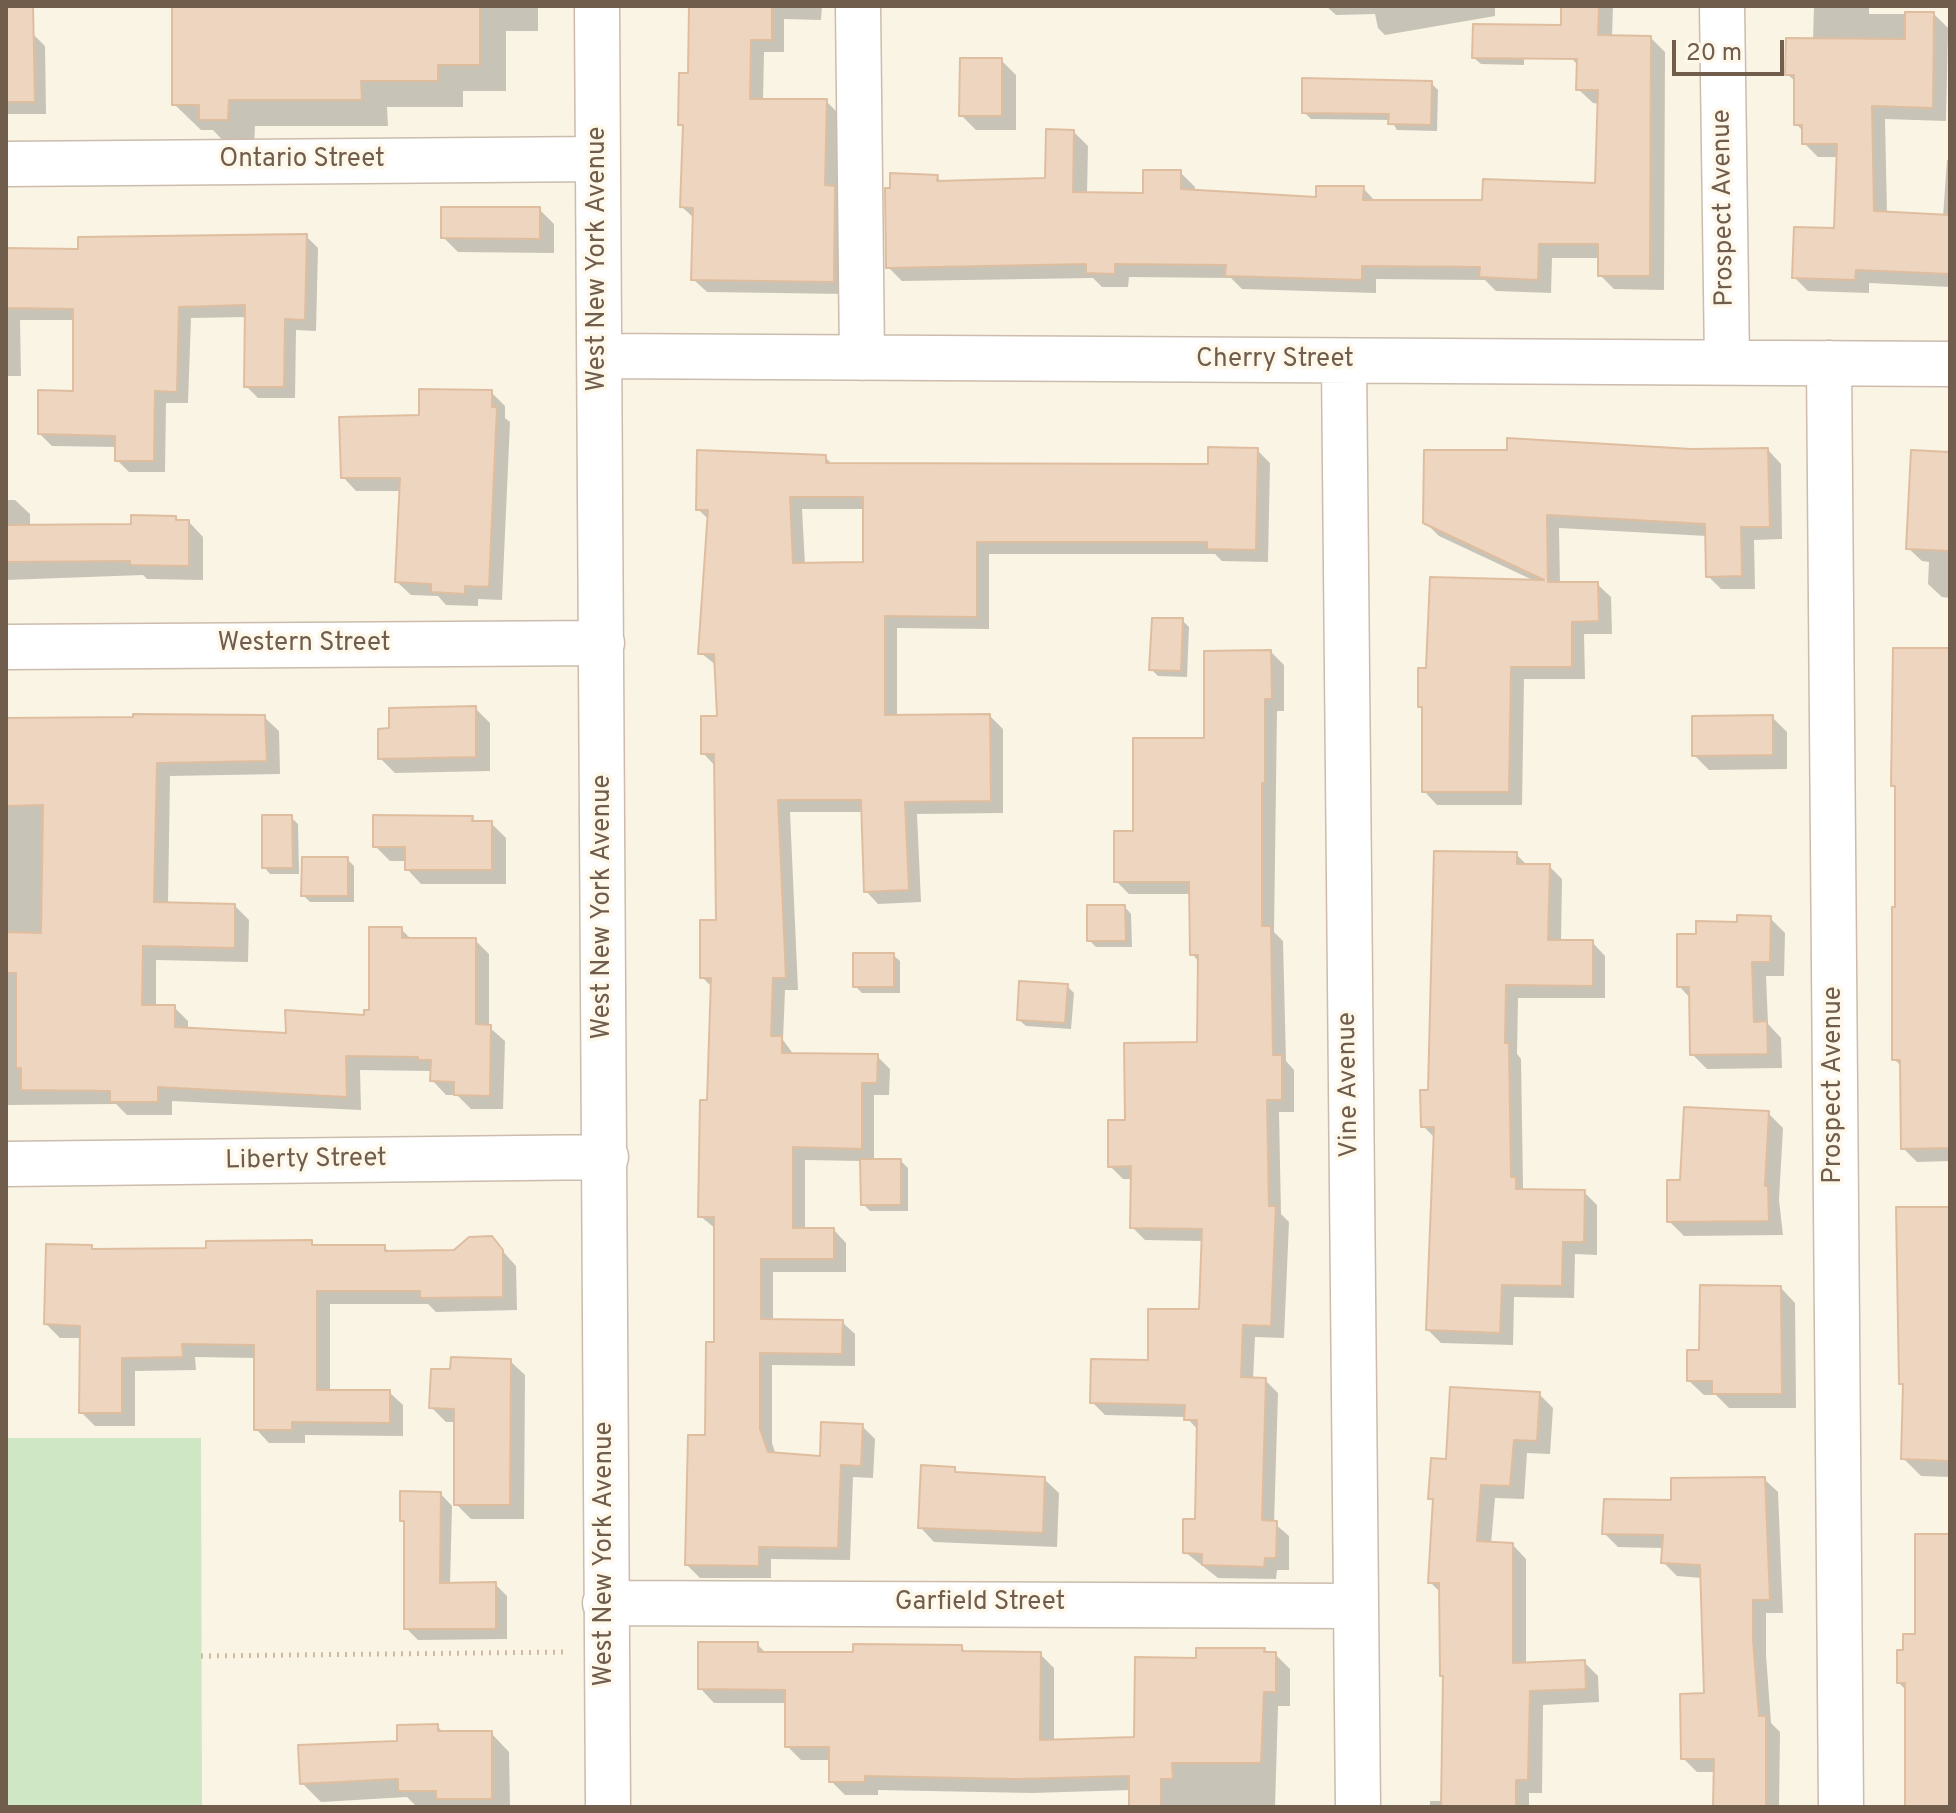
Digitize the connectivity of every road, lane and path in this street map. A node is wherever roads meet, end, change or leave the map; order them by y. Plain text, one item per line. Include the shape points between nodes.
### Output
1 (597, 6) edge
2 (858, 6) edge
3 (1722, 6) edge
4 (598, 159) junction
5 (6, 164) edge
6 (600, 356) junction
7 (862, 358) junction
8 (1344, 362) junction
9 (1727, 362) junction
10 (1829, 363) junction
11 (1950, 364) edge
12 (602, 643) junction
13 (6, 647) edge
14 (606, 1157) junction
15 (6, 1164) edge
16 (605, 1603) junction
17 (1355, 1606) junction
18 (605, 1652) junction
19 (201, 1656) dead end
20 (608, 1807) edge
21 (1358, 1807) edge
22 (1841, 1807) edge

1 - 4 street, West New York Avenue
2 - 7 street
3 - 9 street, Prospect Avenue
4 - 5 street, Ontario Street
4 - 6 street, West New York Avenue
6 - 7 street, Cherry Street
6 - 12 street, West New York Avenue
7 - 8 street, Cherry Street
8 - 9 street, Cherry Street
8 - 17 street, Vine Avenue
9 - 10 street, Cherry Street
10 - 11 street, Cherry Street
10 - 22 street, Prospect Avenue
12 - 13 street, Western Street
12 - 14 street, West New York Avenue
14 - 15 street, Liberty Street
14 - 16 street, West New York Avenue
16 - 17 street, Garfield Street
16 - 18 street, West New York Avenue
17 - 21 street, Vine Avenue
18 - 19 path
18 - 20 street, West New York Avenue

